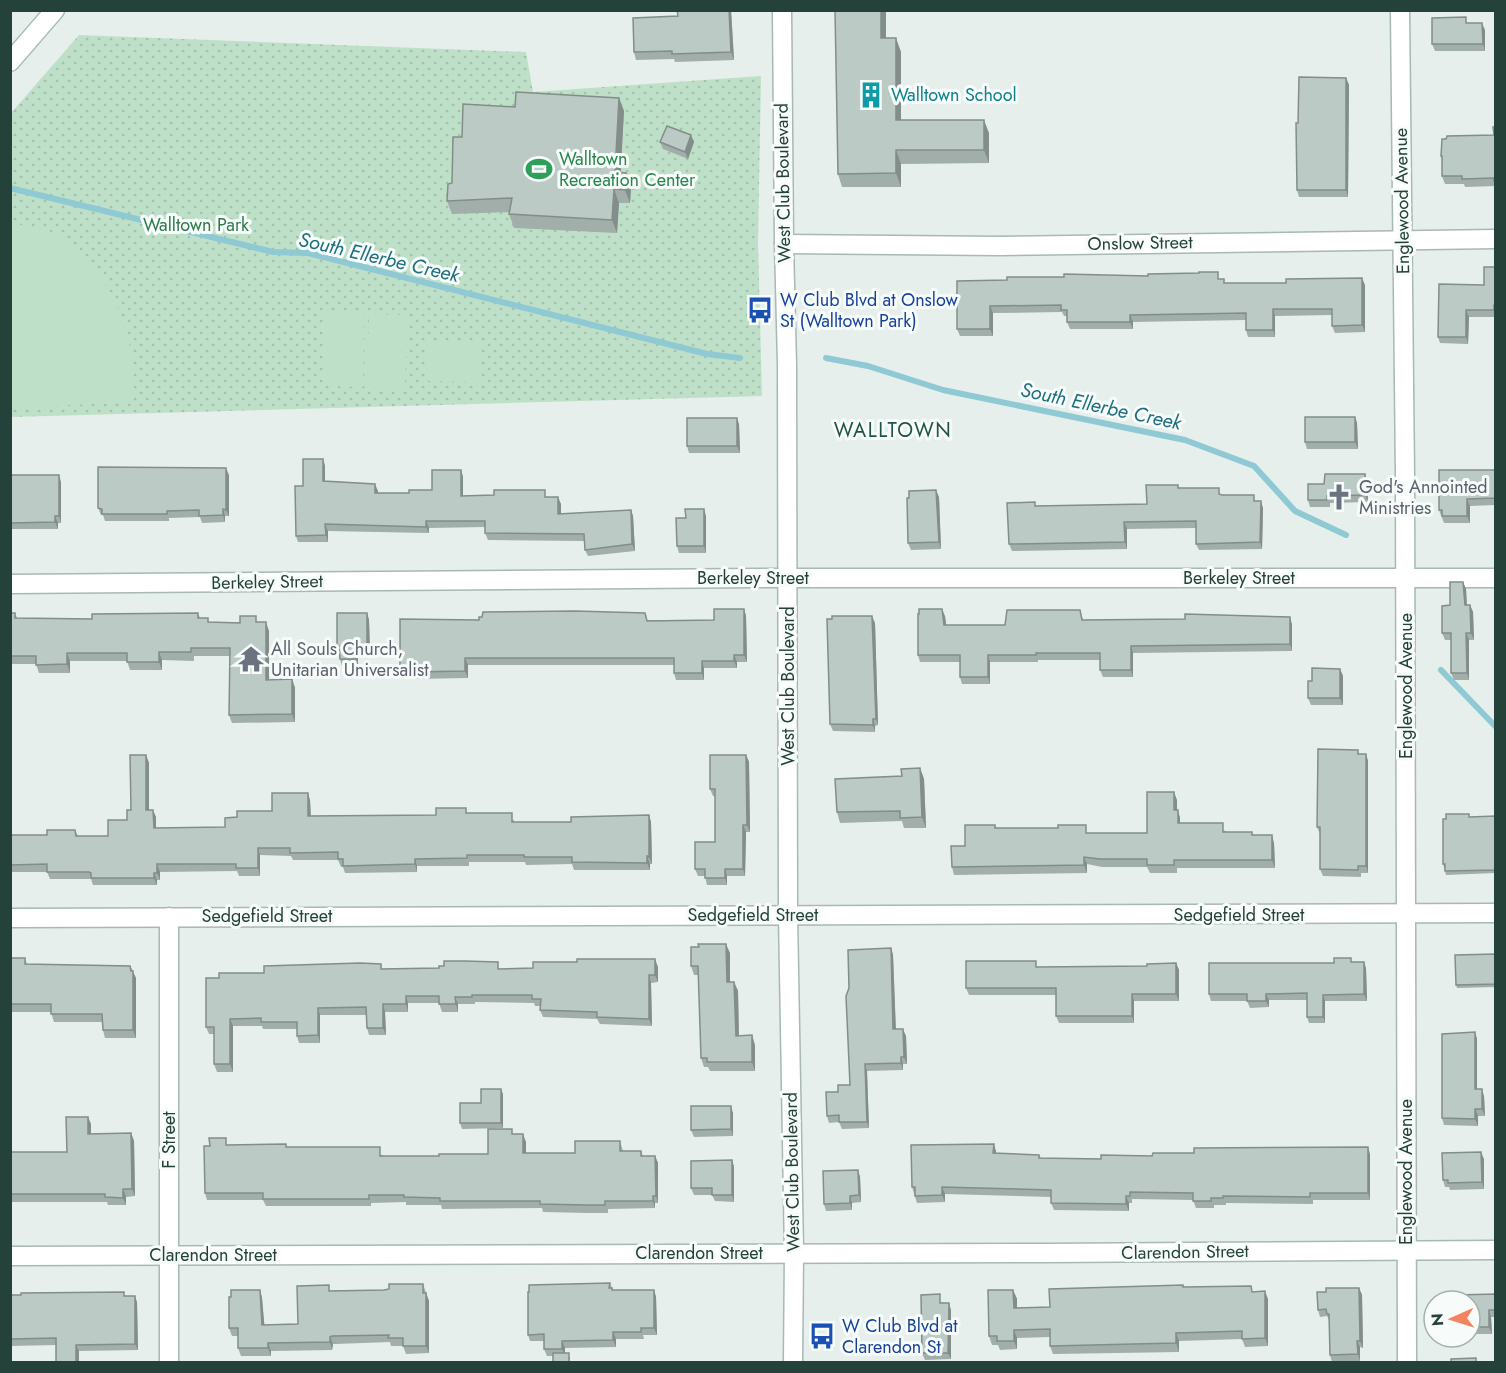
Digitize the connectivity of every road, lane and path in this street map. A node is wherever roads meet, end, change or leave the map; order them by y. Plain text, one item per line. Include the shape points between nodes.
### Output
1 (55, 10) edge
2 (782, 10) edge
3 (1400, 10) edge
4 (10, 62) edge
5 (1403, 239) junction
6 (1496, 239) edge
7 (784, 244) junction
8 (788, 578) junction
9 (1406, 578) junction
10 (1496, 578) edge
11 (10, 584) edge
12 (1496, 913) edge
13 (788, 915) junction
14 (1406, 915) junction
15 (169, 917) junction
16 (10, 918) edge
17 (1407, 1250) junction
18 (1496, 1250) edge
19 (794, 1253) junction
20 (169, 1255) junction
21 (10, 1256) edge
22 (169, 1362) edge
23 (793, 1362) edge
24 (1407, 1362) edge

1 - 4 street
2 - 7 street, West Club Boulevard
3 - 5 street, Englewood Avenue
5 - 6 street, Onslow Street
5 - 7 street, Onslow Street via 999,246
5 - 9 street, Englewood Avenue
7 - 8 street, West Club Boulevard
8 - 9 street, Berkeley Street
8 - 11 street, Berkeley Street
8 - 13 street, West Club Boulevard
9 - 10 street, Berkeley Street
9 - 14 street, Englewood Avenue
12 - 14 street, Sedgefield Street
13 - 14 street, Sedgefield Street
13 - 15 street, Sedgefield Street
13 - 19 street, West Club Boulevard
14 - 17 street, Englewood Avenue
15 - 16 street, Sedgefield Street
15 - 20 street, F Street
17 - 18 street, Clarendon Street
17 - 19 street, Clarendon Street
17 - 24 street, Englewood Avenue
19 - 20 street, Clarendon Street
19 - 23 street, West Club Boulevard
20 - 21 street, Clarendon Street
20 - 22 street, F Street

